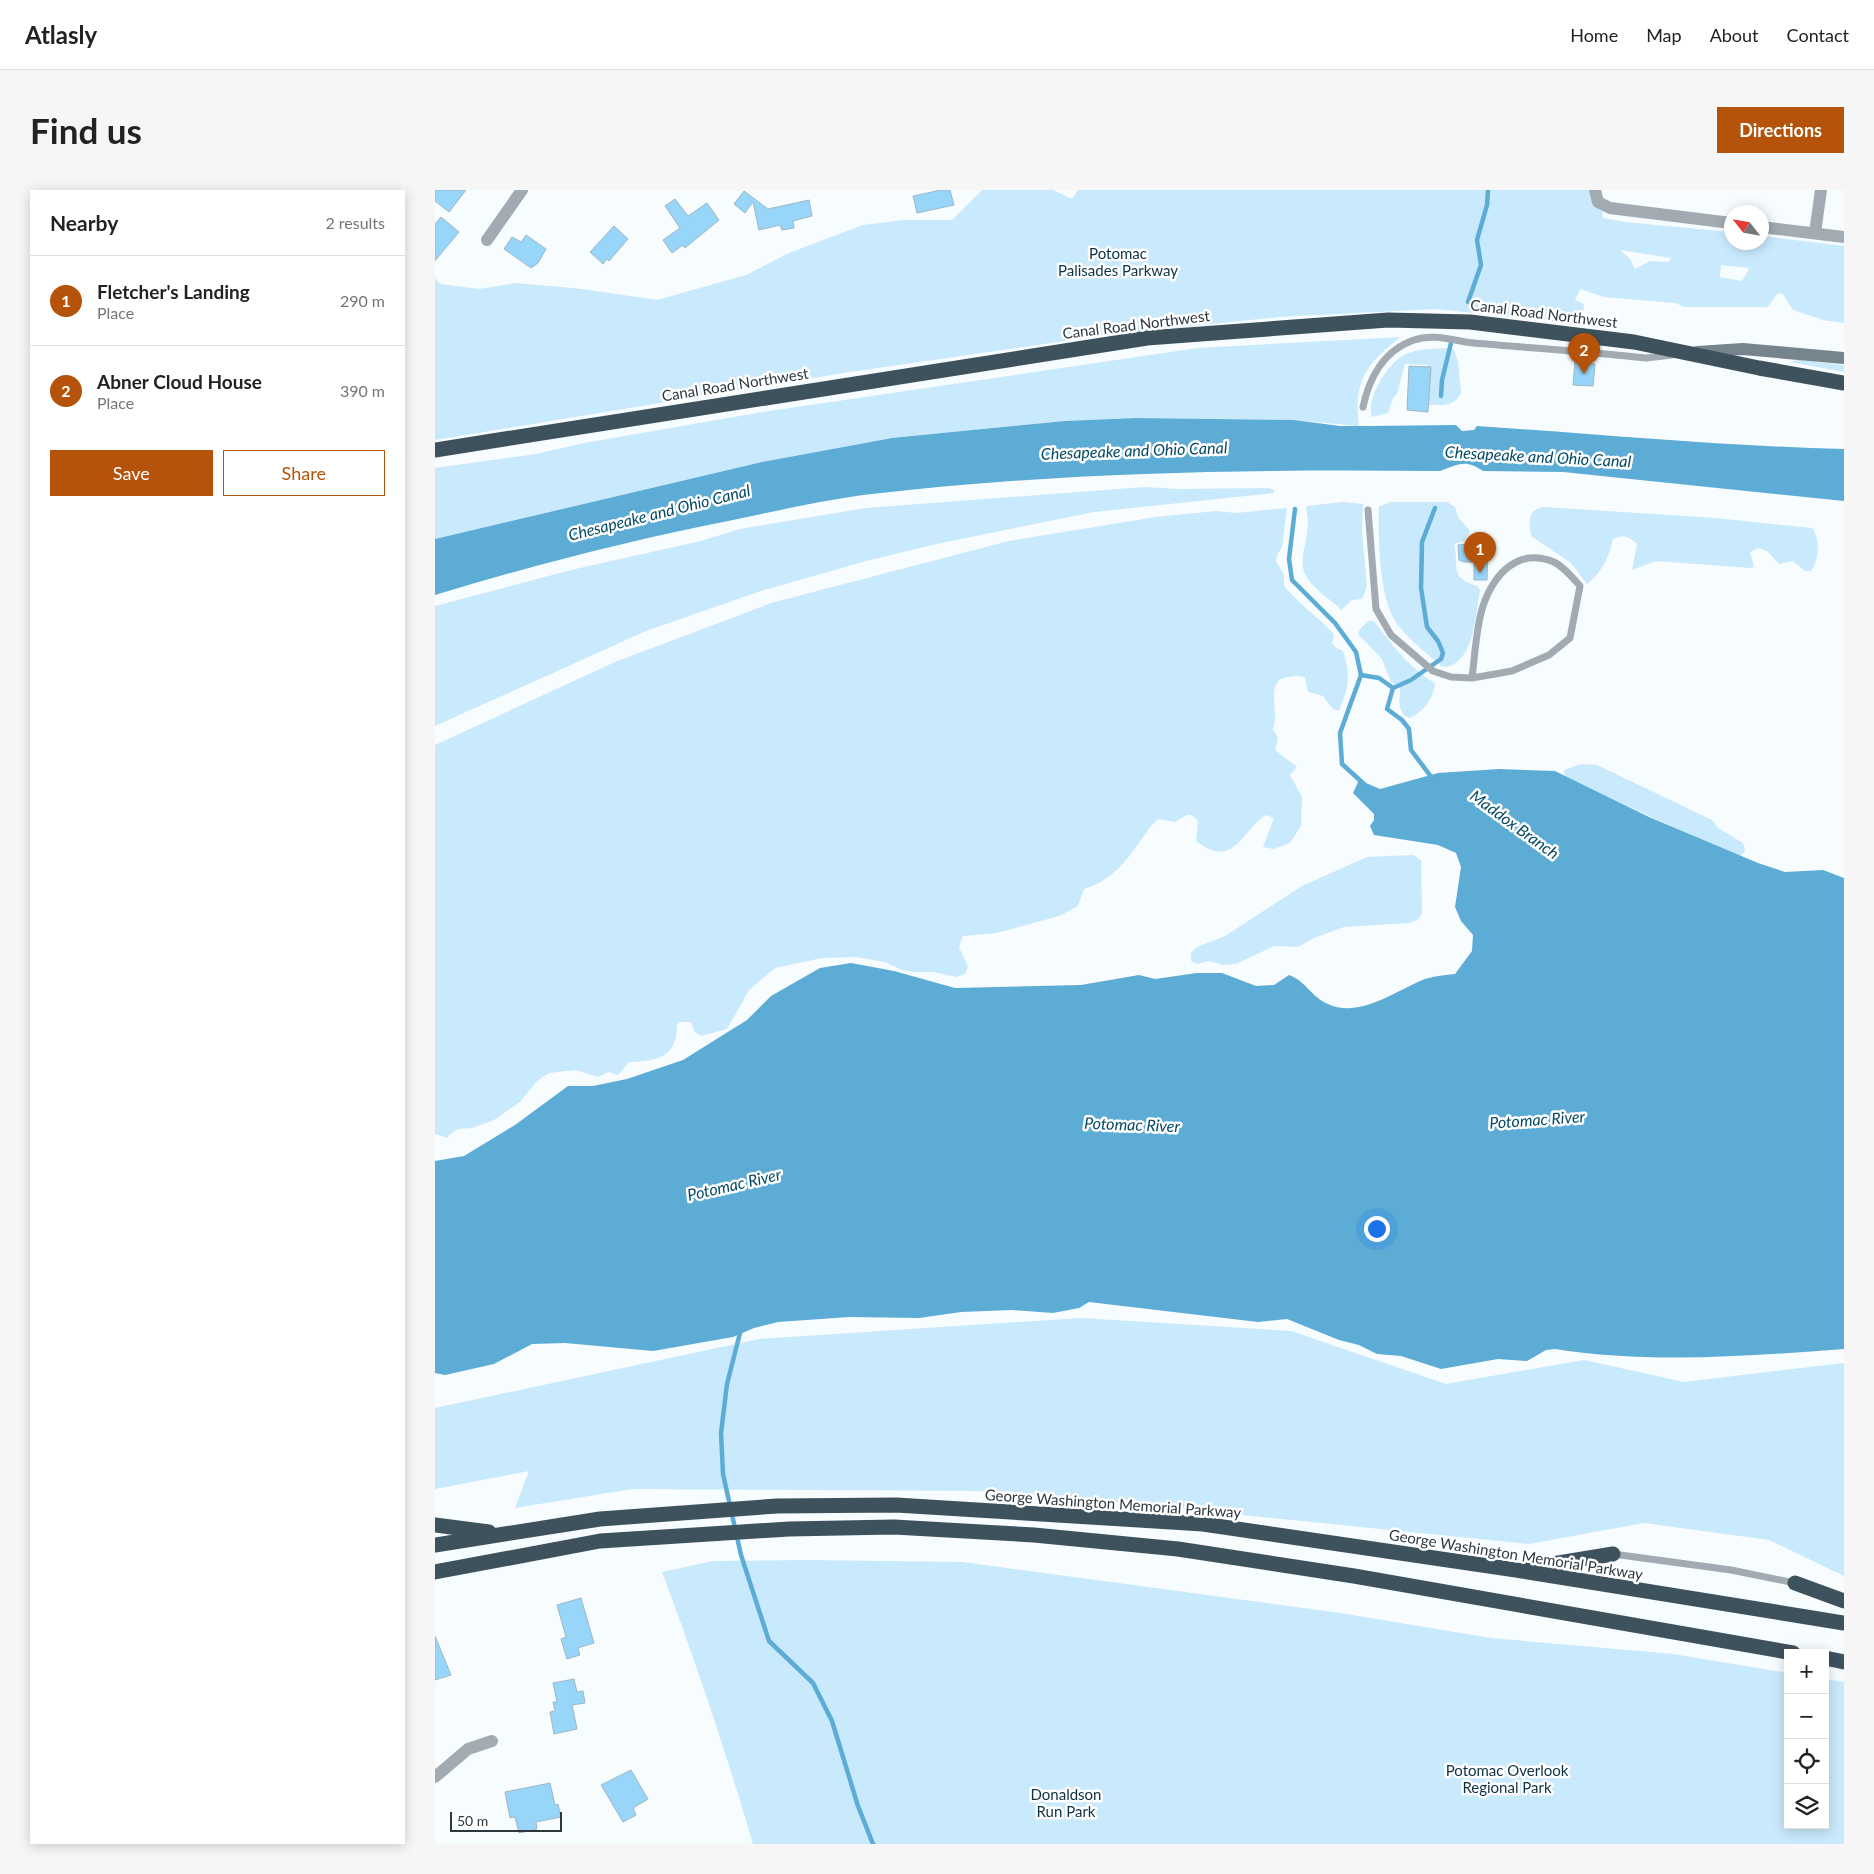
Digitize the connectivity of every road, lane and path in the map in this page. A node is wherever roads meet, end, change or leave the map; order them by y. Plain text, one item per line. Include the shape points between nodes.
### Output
1 (522, 190) edge
2 (1821, 190) edge
3 (1596, 196) edge
4 (1724, 222) edge
5 (1769, 228) edge
6 (1815, 233) junction
7 (1844, 237) edge
8 (487, 240) dead end
9 (1692, 352) junction
10 (1844, 358) edge
11 (1844, 383) edge
12 (1363, 407) dead end
13 (435, 450) edge
14 (1368, 510) dead end
15 (1472, 678) junction
16 (435, 1524) edge
17 (500, 1534) junction
18 (435, 1545) edge
19 (1613, 1554) joint
20 (1516, 1570) junction
21 (435, 1572) edge
22 (1795, 1583) joint
23 (1844, 1601) edge
24 (1844, 1623) edge
25 (1784, 1651) edge
26 (1829, 1659) edge
27 (1844, 1662) edge
28 (493, 1741) dead end
29 (435, 1778) edge

1 - 8 street
2 - 6 street
3 - 4 street via 1609,208
5 - 6 street
6 - 7 street
9 - 10 main road via 1743,349
9 - 11 highway, Canal Road Northwest
9 - 12 lane via 1646,358 1444,338 1415,339 1398,347 1375,372
9 - 13 highway, Canal Road Northwest via 1634,342 1439,320 1388,320 1192,333 1077,348
14 - 15 lane via 1376,609 1391,635 1433,671 1451,677
15 - 15 lane via 1483,606 1493,583 1519,559 1536,557 1556,563 1580,586 1570,638 1549,655 1512,671
16 - 17 highway
17 - 18 highway, George Washington Memorial Parkway
17 - 20 highway, George Washington Memorial Parkway via 599,1519 777,1506 896,1505 1203,1524
19 - 20 highway
19 - 22 lane via 1731,1570
20 - 24 highway, George Washington Memorial Parkway
21 - 25 highway via 600,1541 789,1529 894,1527 1034,1535 1178,1549 1354,1576
22 - 23 highway
26 - 27 highway
28 - 29 street via 469,1749

